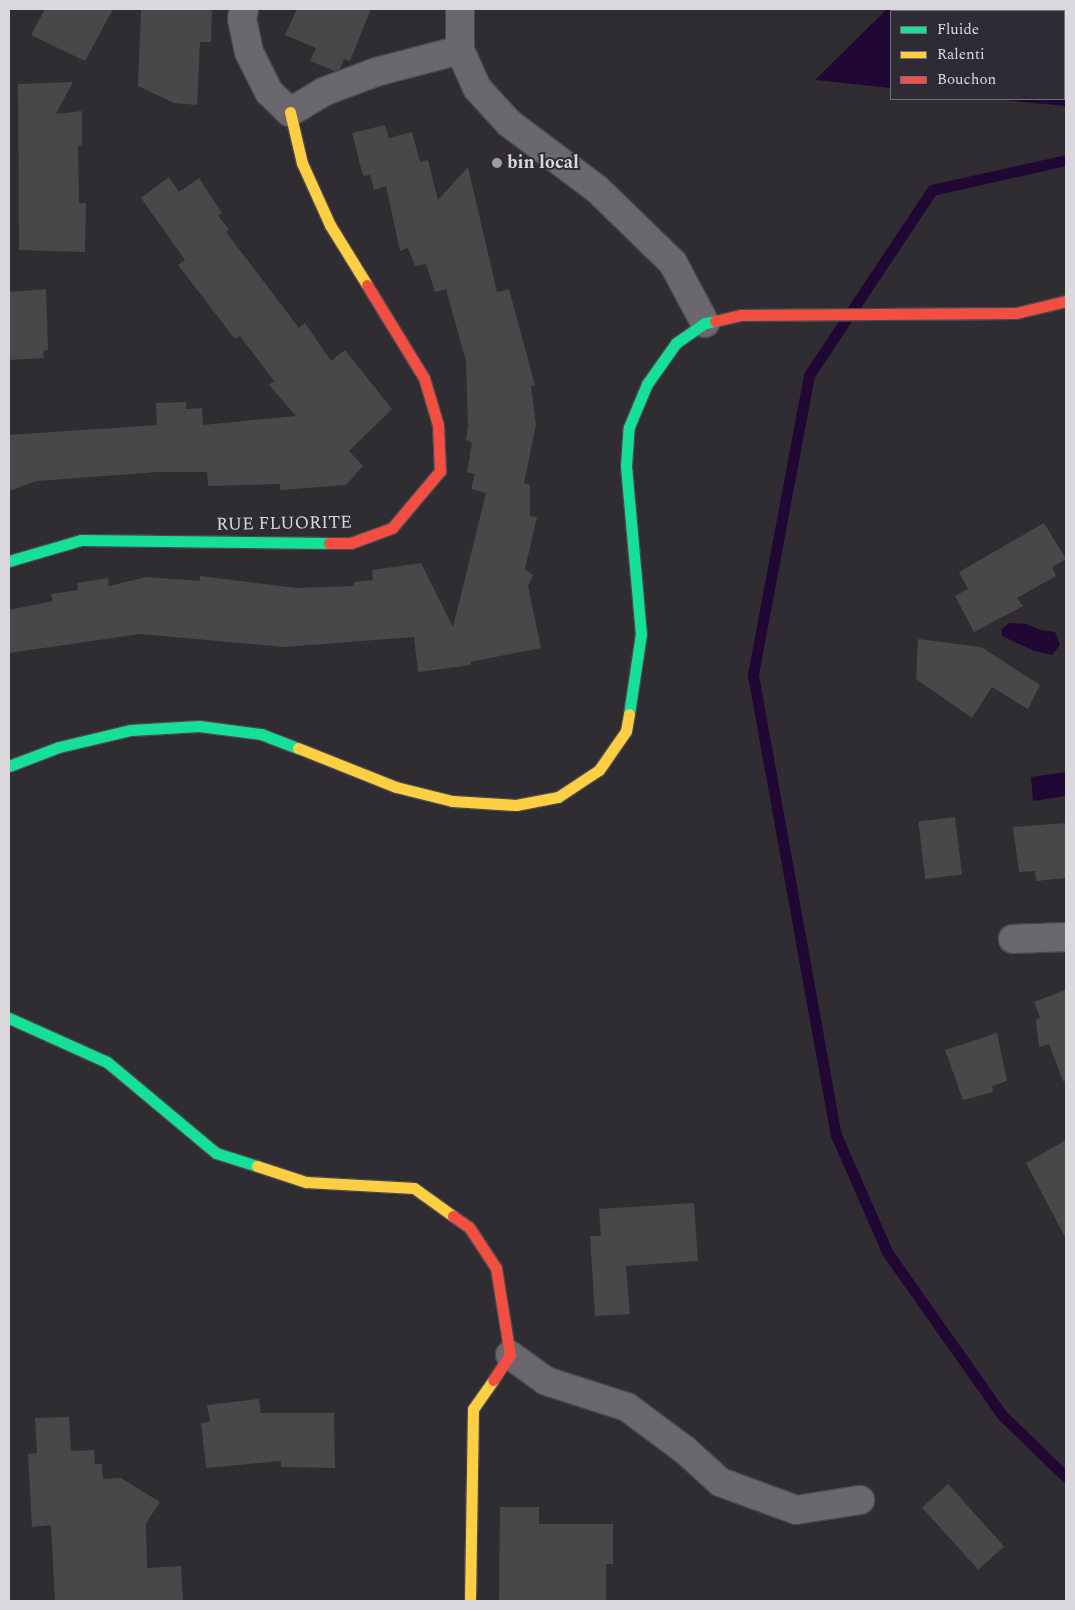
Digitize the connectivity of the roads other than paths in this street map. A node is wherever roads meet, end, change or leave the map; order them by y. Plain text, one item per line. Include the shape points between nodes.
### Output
1 (244, 9) edge
2 (460, 9) edge
3 (460, 50) junction
4 (290, 112) junction
5 (1066, 302) edge
6 (705, 323) junction
7 (9, 562) edge
8 (9, 766) edge
9 (1066, 937) edge
10 (1013, 939) dead end
11 (9, 1018) edge
12 (510, 1355) junction
13 (860, 1500) dead end
14 (470, 1601) edge

1 - 4 street via 242,19 249,52 269,92
2 - 3 street
3 - 4 street via 376,72 323,92
3 - 6 street via 477,88 509,123 598,189 673,263
4 - 7 street, RUE FLUORITE via 302,163 330,225 424,378 438,425 440,471 392,528 351,543 81,540
5 - 6 street via 1016,313 740,315
6 - 8 street via 676,343 647,384 629,427 626,466 641,634 634,694 626,731 599,770 580,785 537,803 452,801 396,788 261,734 199,726 130,730 58,747
9 - 10 street
11 - 12 street via 107,1062 216,1153 306,1182 414,1188 469,1227 496,1268
12 - 13 street via 546,1381 627,1406 685,1450 720,1482 796,1510
12 - 14 street via 473,1409

